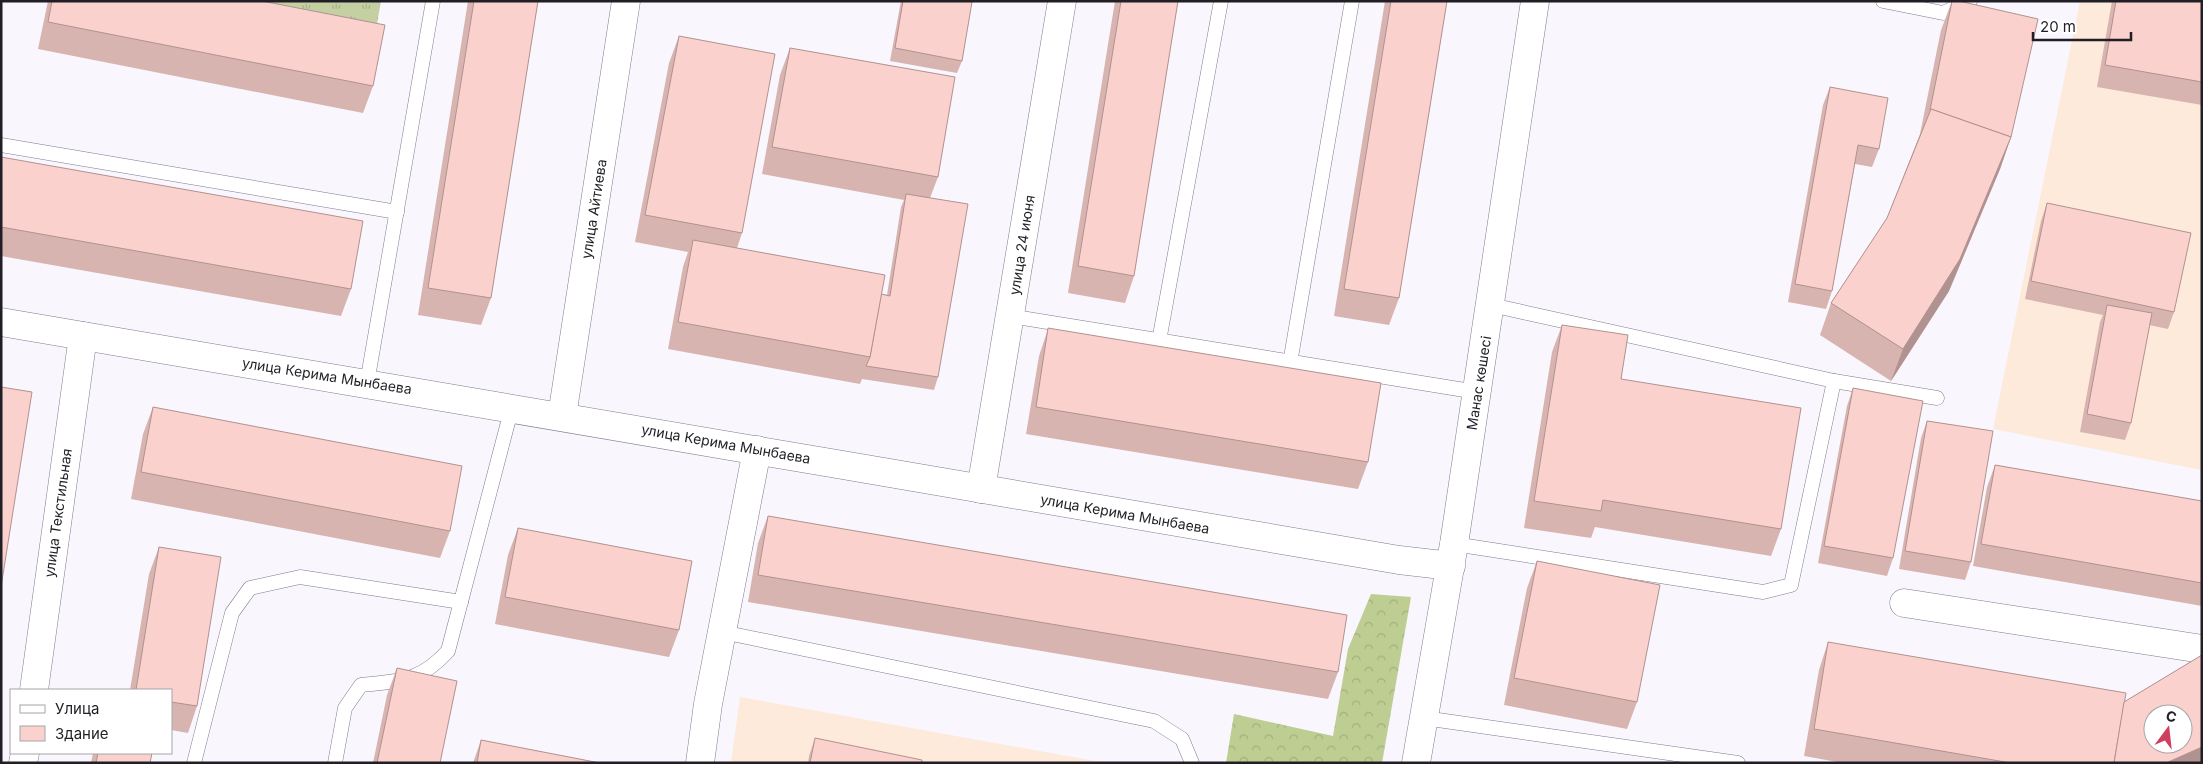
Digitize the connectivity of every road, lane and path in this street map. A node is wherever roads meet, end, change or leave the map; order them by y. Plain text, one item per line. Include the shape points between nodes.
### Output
1 (433, 1) edge
2 (626, 1) edge
3 (1062, 1) edge
4 (1221, 1) edge
5 (1352, 1) edge
6 (1534, 1) edge
7 (1883, 1) edge
8 (1970, 1) edge
9 (1, 145) edge
10 (397, 212) junction
11 (1491, 306) junction
12 (1010, 316) junction
13 (1, 322) edge
14 (83, 336) junction
15 (1159, 341) junction
16 (1290, 363) junction
17 (1834, 381) junction
18 (367, 383) junction
19 (1478, 392) junction
20 (1936, 398) dead end
21 (512, 407) junction
22 (562, 416) junction
23 (757, 450) junction
24 (981, 490) junction
25 (1452, 555) junction
26 (461, 602) junction
27 (1904, 603) dead end
28 (722, 632) junction
29 (2202, 649) edge
30 (34, 689) edge
31 (1424, 718) junction
32 (194, 763) edge
33 (335, 763) edge
34 (700, 763) edge
35 (1192, 763) edge
36 (1416, 763) edge
37 (1738, 763) edge

1 - 10 lane
2 - 22 street, улица Айтиева
3 - 12 street, улица 24 июня
4 - 15 lane
5 - 16 lane
6 - 11 street, Манас көшесі
7 - 8 lane via 1943,13
9 - 10 lane
10 - 18 lane
11 - 17 lane
11 - 19 street, Манас көшесі
12 - 15 lane
12 - 24 street, улица 24 июня
13 - 14 street, улица Керима Мынбаева
14 - 18 street, улица Керима Мынбаева
14 - 30 street, улица Текстильная
15 - 16 lane
16 - 19 lane
17 - 20 lane
17 - 25 lane via 1791,585 1763,592
18 - 21 street, улица Керима Мынбаева
19 - 25 street, Манас көшесі
21 - 22 street, улица Керима Мынбаева
21 - 26 lane
22 - 23 street, улица Керима Мынбаева
23 - 24 street, улица Керима Мынбаева
23 - 28 street
24 - 25 street, улица Керима Мынбаева via 1399,560
25 - 31 street, Манас көшесі
26 - 32 lane via 300,577 250,588 232,613
26 - 33 lane via 448,651 436,664 406,680 360,685 345,708
27 - 29 street
28 - 34 street
28 - 35 lane via 1154,721 1182,739
31 - 36 street, Манас көшесі
31 - 37 lane

